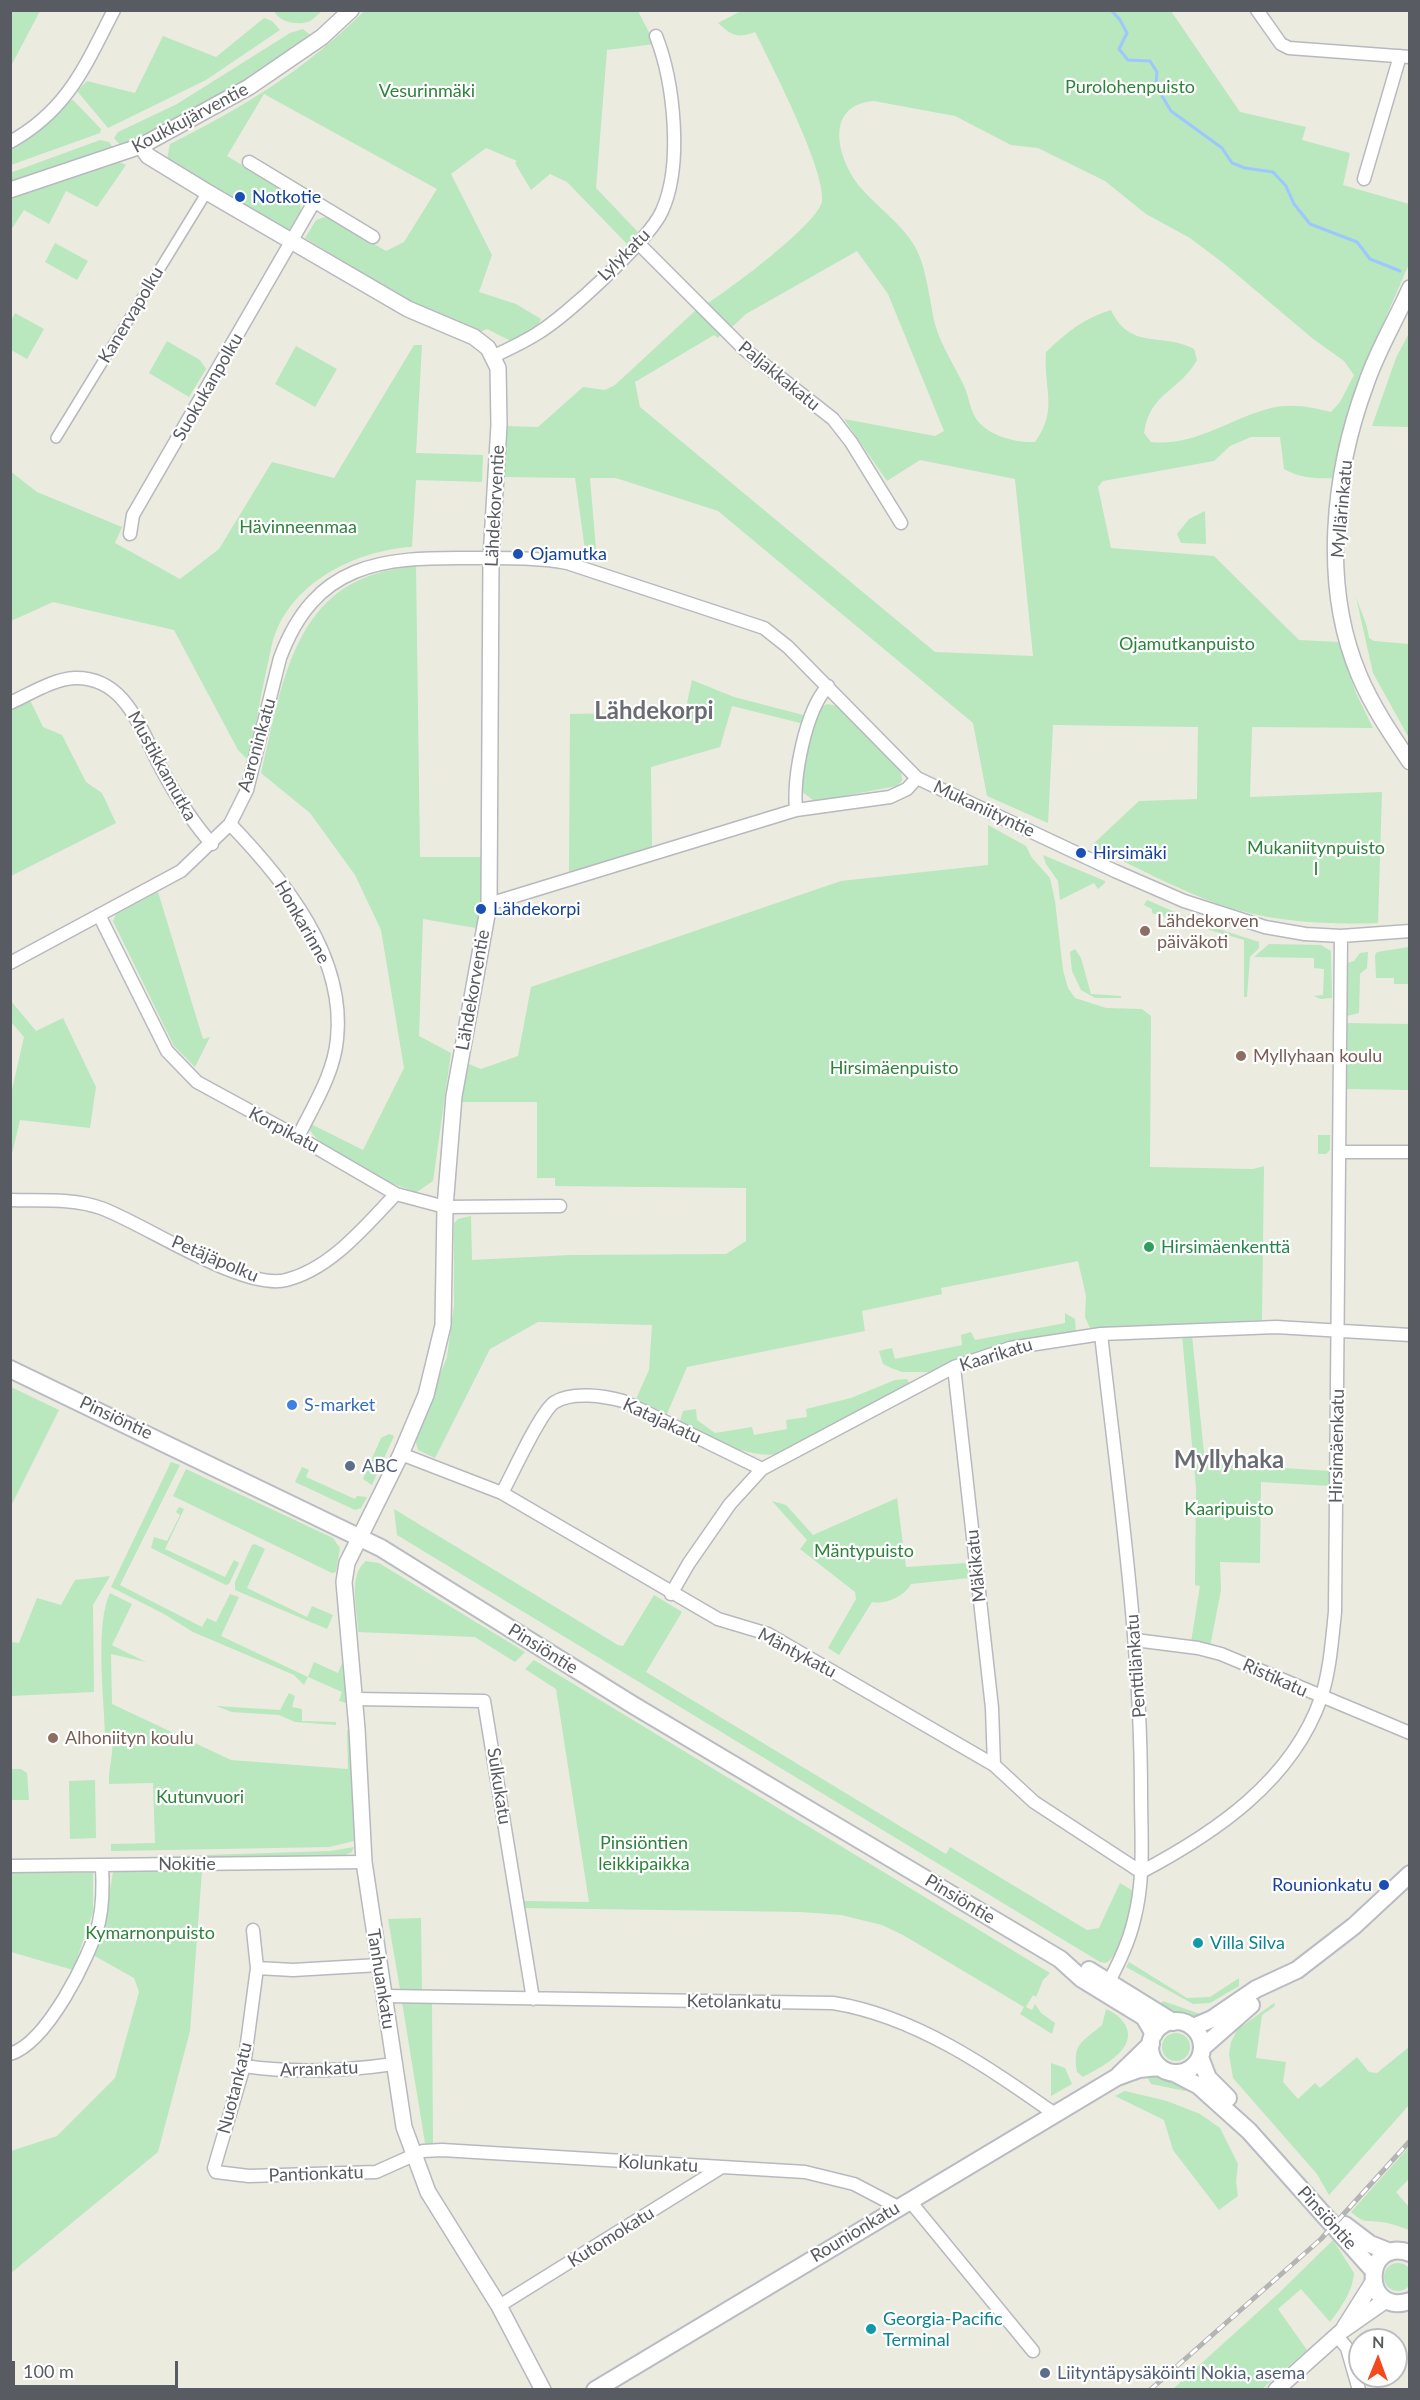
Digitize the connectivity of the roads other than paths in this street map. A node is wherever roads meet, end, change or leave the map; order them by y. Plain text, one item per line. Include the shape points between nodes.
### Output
1 (114, 10) edge
2 (351, 10) edge
3 (1257, 10) edge
4 (656, 36) dead end
5 (1405, 56) edge
6 (10, 142) edge
7 (141, 146) junction
8 (249, 162) dead end
9 (1364, 179) dead end
10 (10, 190) edge
11 (207, 192) junction
12 (314, 202) junction
13 (373, 237) dead end
14 (292, 242) junction
15 (639, 244) junction
16 (1410, 288) edge
17 (494, 356) junction
18 (56, 438) dead end
19 (901, 523) dead end
20 (130, 534) dead end
21 (491, 558) junction
22 (828, 686) junction
23 (10, 703) edge
24 (1410, 762) edge
25 (917, 778) junction
26 (796, 810) junction
27 (230, 824) junction
28 (212, 844) junction
29 (489, 904) junction
30 (99, 915) junction
31 (1410, 931) edge
32 (1341, 936) junction
33 (10, 963) edge
34 (298, 1137) junction
35 (1339, 1152) junction
36 (1410, 1152) edge
37 (396, 1194) junction
38 (10, 1200) edge
39 (560, 1206) dead end
40 (445, 1207) junction
41 (1339, 1330) junction
42 (1101, 1334) junction
43 (1410, 1335) edge
44 (954, 1367) junction
45 (10, 1369) edge
46 (402, 1454) junction
47 (762, 1469) junction
48 (502, 1493) junction
49 (361, 1537) junction
50 (671, 1594) junction
51 (1135, 1641) junction
52 (1320, 1698) junction
53 (355, 1699) junction
54 (1410, 1733) edge
55 (994, 1765) junction
56 (364, 1862) junction
57 (10, 1866) edge
58 (102, 1866) junction
59 (1141, 1872) junction
60 (1410, 1874) edge
61 (253, 1930) dead end
62 (379, 1965) junction
63 (257, 1968) junction
64 (1274, 1982) junction
65 (1105, 1987) junction
66 (385, 1996) junction
67 (533, 1999) junction
68 (1173, 2022) junction
69 (1193, 2027) junction
70 (1152, 2039) junction
71 (1201, 2052) junction
72 (10, 2054) edge
73 (394, 2064) junction
74 (244, 2066) junction
75 (1166, 2070) junction
76 (1117, 2077) junction
77 (1055, 2114) junction
78 (413, 2156) junction
79 (722, 2167) junction
80 (216, 2172) joint
81 (903, 2203) junction
82 (1390, 2252) junction
83 (1410, 2253) edge
84 (1373, 2276) junction
85 (1401, 2303) edge
86 (499, 2306) junction
87 (1340, 2333) junction
88 (1033, 2351) dead end
89 (543, 2390) edge
90 (595, 2390) edge
91 (1276, 2390) edge
92 (1359, 2390) edge

1 - 6 street via 72,91 48,116
2 - 7 street, Koukkujärventie via 322,37 249,87
3 - 5 street via 1281,44 1289,48
4 - 15 street, Lylykatu via 665,59 673,106 671,170 661,215
5 - 9 street
7 - 10 street, Koukkujärventie
7 - 11 street via 148,156
8 - 12 street
11 - 14 street
11 - 18 street, Kanervapolku
12 - 13 street
12 - 14 street, Suokukanpolku
14 - 17 street via 408,309 474,337
14 - 20 street, Suokukanpolku via 133,515
15 - 17 street, Lylykatu via 541,332
15 - 19 street, Paljakkakatu via 744,349 833,419
16 - 24 street, Myllärinkatu via 1356,411 1342,473 1336,538 1341,605 1350,649 1383,722
17 - 21 street, Lähdekorventie via 499,383 499,425
21 - 22 street via 567,563 764,628
21 - 27 street, Aaroninkatu via 390,560 348,575 316,597 287,639 247,790
21 - 29 street, Lähdekorventie
22 - 25 street
22 - 26 street via 816,702 798,767
23 - 28 street, Mustikkamutka via 57,681 75,678 97,682 113,691 137,717 190,819
25 - 26 street, Mukaniityntie via 907,789 890,797
25 - 32 street, Mukaniityntie via 1105,867 1203,908 1265,927
26 - 29 street, Mukaniityntie
27 - 28 street, Aaroninkatu
27 - 34 street, Honkarinne via 285,887 330,971 337,1006 337,1040 328,1076
28 - 30 street, Aaroninkatu via 181,871
29 - 40 street, Lähdekorventie via 454,1096
30 - 33 street, Aaroninkatu
30 - 34 street, Korpikatu via 179,1066 227,1101
31 - 32 street, Mukaniityntie
32 - 35 street, Hirsimäenkatu
34 - 37 street, Korpikatu
35 - 36 street
35 - 41 street, Hirsimäenkatu
37 - 38 street, Petäjäpolku via 322,1263 284,1281 266,1281 238,1272 101,1208 59,1201
37 - 40 street, Korpikatu
39 - 40 street, Korpikatu
40 - 46 street, Lähdekorventie via 443,1325 432,1376
41 - 42 street, Kaarikatu via 1242,1327
41 - 43 street, Kaarikatu
41 - 52 street, Hirsimäenkatu via 1335,1612
42 - 44 street, Kaarikatu via 1010,1348
42 - 51 street, Penttilänkatu
44 - 47 street, Kaarikatu
44 - 55 street, Mäkikatu via 992,1708
45 - 49 main road, Pinsiöntie
46 - 48 street, Mäntykatu
46 - 49 street, Lähdekorventie
47 - 48 street, Katajakatu via 623,1401 573,1397 548,1407
47 - 50 street, Kaarikatu via 730,1504
48 - 50 street, Mäntykatu
49 - 53 street, Tanhuankatu via 347,1563 344,1582
49 - 65 main road, Pinsiöntie via 633,1705 1060,1959 1082,1979
50 - 55 street, Mäntykatu via 718,1619 768,1634
51 - 52 street, Ristikatu via 1176,1644 1221,1654
51 - 59 street, Penttilänkatu via 1141,1743
52 - 54 street, Ristikatu
52 - 59 street, Hirsimäenkatu via 1303,1734 1260,1790 1212,1832
53 - 56 street, Tanhuankatu
53 - 67 street, Sulkukatu via 484,1701
55 - 59 street, Mäntykatu via 1034,1802
56 - 58 street, Nokitie
56 - 62 street, Tanhuankatu
57 - 58 street, Nokitie
58 - 72 street via 99,1920 90,1950 49,2023 34,2040
59 - 65 street, Penttilänkatu via 1134,1922
60 - 64 main road via 1328,1946
61 - 63 street, Nuotankatu
62 - 63 street
62 - 66 street, Tanhuankatu
63 - 74 street, Nuotankatu
64 - 69 main road
64 - 71 main road via 1262,1998 1241,2012
65 - 68 main road, Pinsiöntie
65 - 70 main road, Pinsiöntie via 1144,2018
66 - 67 street, Ketolankatu
66 - 73 street, Tanhuankatu
67 - 77 street, Ketolankatu via 833,2003 865,2008 923,2031
68 - 69 main road
68 - 70 main road via 1165,2024
69 - 71 main road via 1201,2040
70 - 75 main road via 1151,2053
70 - 76 main road, Rounionkatu
71 - 75 main road via 1190,2070
71 - 82 main road, Pinsiöntie via 1208,2078 1350,2230
73 - 74 street, Arrankatu via 270,2070
73 - 78 street, Tanhuankatu
74 - 80 street, Nuotankatu
75 - 76 main road, Rounionkatu via 1139,2069
75 - 84 main road, Pinsiöntie via 1199,2086 1249,2131
76 - 77 main road, Rounionkatu
77 - 81 main road, Rounionkatu
78 - 79 street, Kolunkatu via 442,2150
78 - 80 street, Pantionkatu via 376,2172 359,2174 249,2176
78 - 86 street, Tanhuankatu via 428,2192
79 - 81 street, Kolunkatu via 829,2176
79 - 86 street, Kutomokatu
81 - 88 street
81 - 90 main road, Rounionkatu
82 - 83 main road
82 - 84 main road via 1382,2256
84 - 85 main road, Pinsiöntie via 1375,2289
84 - 87 street
85 - 87 street
86 - 89 street, Tanhuankatu
87 - 91 street
87 - 92 street

